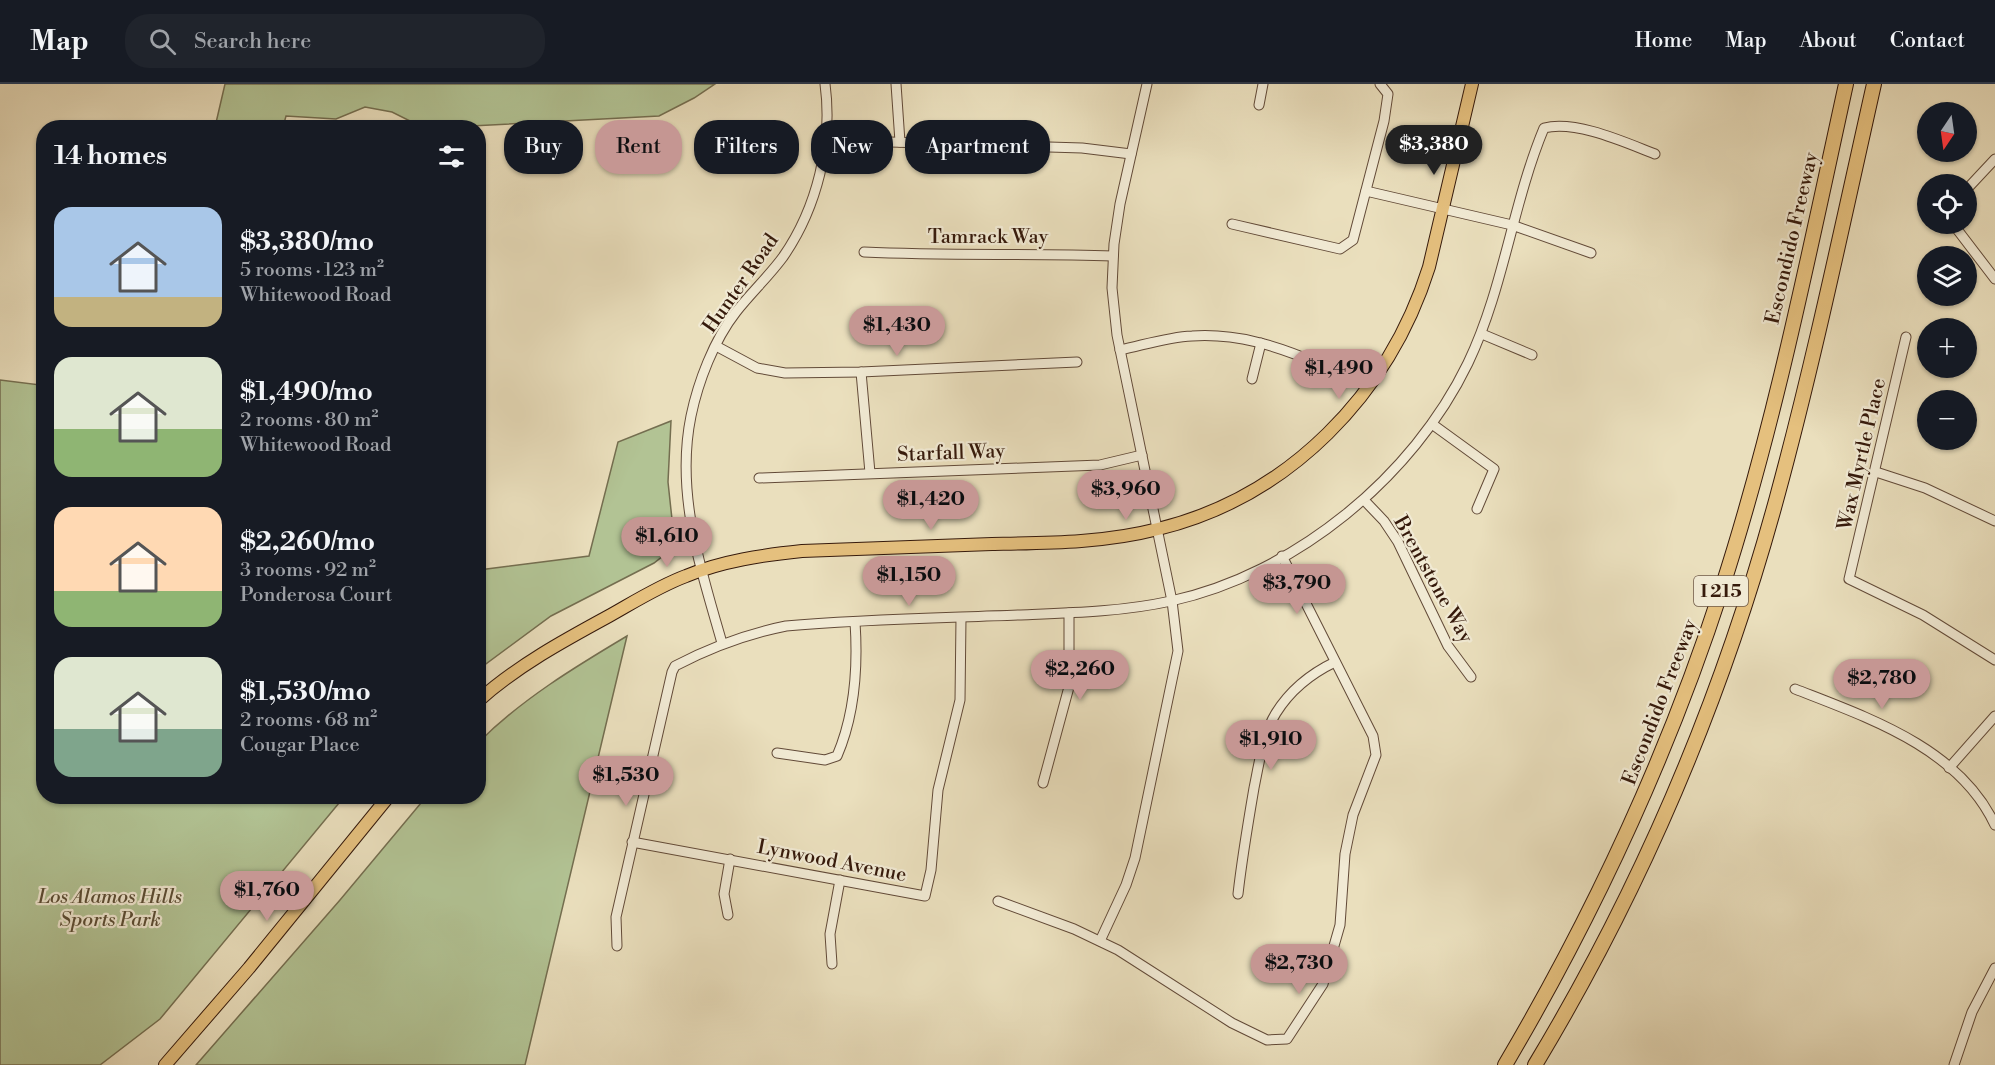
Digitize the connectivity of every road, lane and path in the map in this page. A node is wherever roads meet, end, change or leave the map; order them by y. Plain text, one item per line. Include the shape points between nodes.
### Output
1 (825, 84) edge
2 (896, 84) edge
3 (1147, 84) edge
4 (1263, 84) edge
5 (1380, 84) edge
6 (1472, 84) edge
7 (1846, 84) edge
8 (1874, 84) edge
9 (1258, 105) dead end
10 (826, 120) edge
11 (893, 142) edge
12 (900, 142) junction
13 (1131, 154) junction
14 (1654, 154) dead end
15 (1995, 159) edge
16 (818, 174) edge
17 (1977, 178) edge
18 (1366, 191) junction
19 (1442, 209) junction
20 (1232, 224) dead end
21 (1512, 225) junction
22 (1961, 234) edge
23 (864, 252) dead end
24 (1591, 253) dead end
25 (1113, 256) junction
26 (1995, 279) edge
27 (1482, 334) junction
28 (1906, 337) dead end
29 (1261, 343) junction
30 (716, 346) junction
31 (1120, 350) junction
32 (1532, 355) dead end
33 (1077, 362) dead end
34 (1317, 363) dead end
35 (861, 372) junction
36 (1252, 379) dead end
37 (1432, 424) junction
38 (1142, 455) junction
39 (1876, 472) junction
40 (870, 473) junction
41 (759, 478) dead end
42 (1364, 500) junction
43 (1477, 509) dead end
44 (1995, 521) edge
45 (1158, 529) junction
46 (1282, 556) junction
47 (703, 570) junction
48 (1172, 601) junction
49 (1069, 613) junction
50 (961, 618) junction
51 (855, 622) junction
52 (723, 643) junction
53 (1995, 660) edge
54 (1335, 662) junction
55 (1471, 677) dead end
56 (1795, 689) dead end
57 (486, 695) edge
58 (1995, 716) edge
59 (777, 753) dead end
60 (1949, 768) junction
61 (1043, 783) dead end
62 (382, 804) edge
63 (1995, 825) edge
64 (632, 842) junction
65 (730, 859) junction
66 (840, 880) junction
67 (1238, 894) dead end
68 (999, 901) dead end
69 (728, 915) dead end
70 (1100, 941) junction
71 (617, 946) dead end
72 (832, 964) dead end
73 (1995, 968) edge
74 (165, 1065) edge
75 (1505, 1065) edge
76 (1535, 1065) edge
77 (1953, 1065) edge

1 - 10 street, Hunter Road
2 - 12 street
3 - 13 street
4 - 9 street
5 - 18 street via 1388,94
6 - 19 main road
7 - 75 highway, Escondido Freeway / I 215 via 1759,464 1694,670 1619,851 1573,944
8 - 76 highway, I 215 via 1777,497 1727,657 1653,841
11 - 12 street
12 - 13 street via 1082,148
13 - 25 street
14 - 21 street via 1617,139 1559,124 1544,128
15 - 17 street
16 - 30 street, Hunter Road via 813,197 783,257 734,315
18 - 19 street
18 - 20 street via 1353,240 1340,249
19 - 21 street
19 - 45 main road via 1429,267 1409,321 1355,406 1314,448 1256,489 1201,516
21 - 24 street
21 - 27 street
22 - 26 street
23 - 25 street, Tamrack Way
25 - 31 street via 1112,288
27 - 32 street
27 - 37 street
28 - 39 street, Wax Myrtle Place
29 - 31 street via 1226,336 1191,336
29 - 34 street via 1276,345
29 - 36 street
30 - 35 street via 758,368 785,373
30 - 47 street, Hunter Road via 699,387 686,457 687,508
31 - 38 street
33 - 35 street
35 - 40 street
37 - 42 street
37 - 43 street via 1494,468
38 - 40 street, Starfall Way via 1100,465
38 - 45 street
39 - 44 street via 1925,488
39 - 53 street, Wax Myrtle Place via 1849,579 1923,615
40 - 41 street, Starfall Way
42 - 46 street
42 - 55 street, Brentstone Way via 1398,543 1448,646
45 - 47 main road via 1070,542 802,551
45 - 48 street
46 - 48 street via 1225,584
46 - 54 street
47 - 52 street, Hunter Road
47 - 57 main road via 667,584 560,642
48 - 49 street
48 - 70 street via 1178,651 1156,761 1135,858
49 - 50 street
49 - 61 street via 1069,687
50 - 51 street
50 - 66 street, Lynwood Avenue via 960,700 938,790 925,896
51 - 52 street via 786,626
51 - 59 street via 854,686 844,740 837,756 825,760
52 - 64 street via 675,666 672,672
54 - 67 street via 1312,673 1294,688 1275,714 1261,755
54 - 70 street via 1373,736 1376,755 1353,815 1345,854 1340,925 1323,984 1287,1040 1267,1040 1232,1023
56 - 60 street via 1900,733
58 - 60 street
60 - 63 street via 1981,801
62 - 74 main road
64 - 65 street, Lynwood Avenue
64 - 71 street via 616,917
65 - 66 street, Lynwood Avenue
65 - 69 street via 724,894
66 - 72 street via 830,934
68 - 70 street
73 - 77 street via 1972,1012

